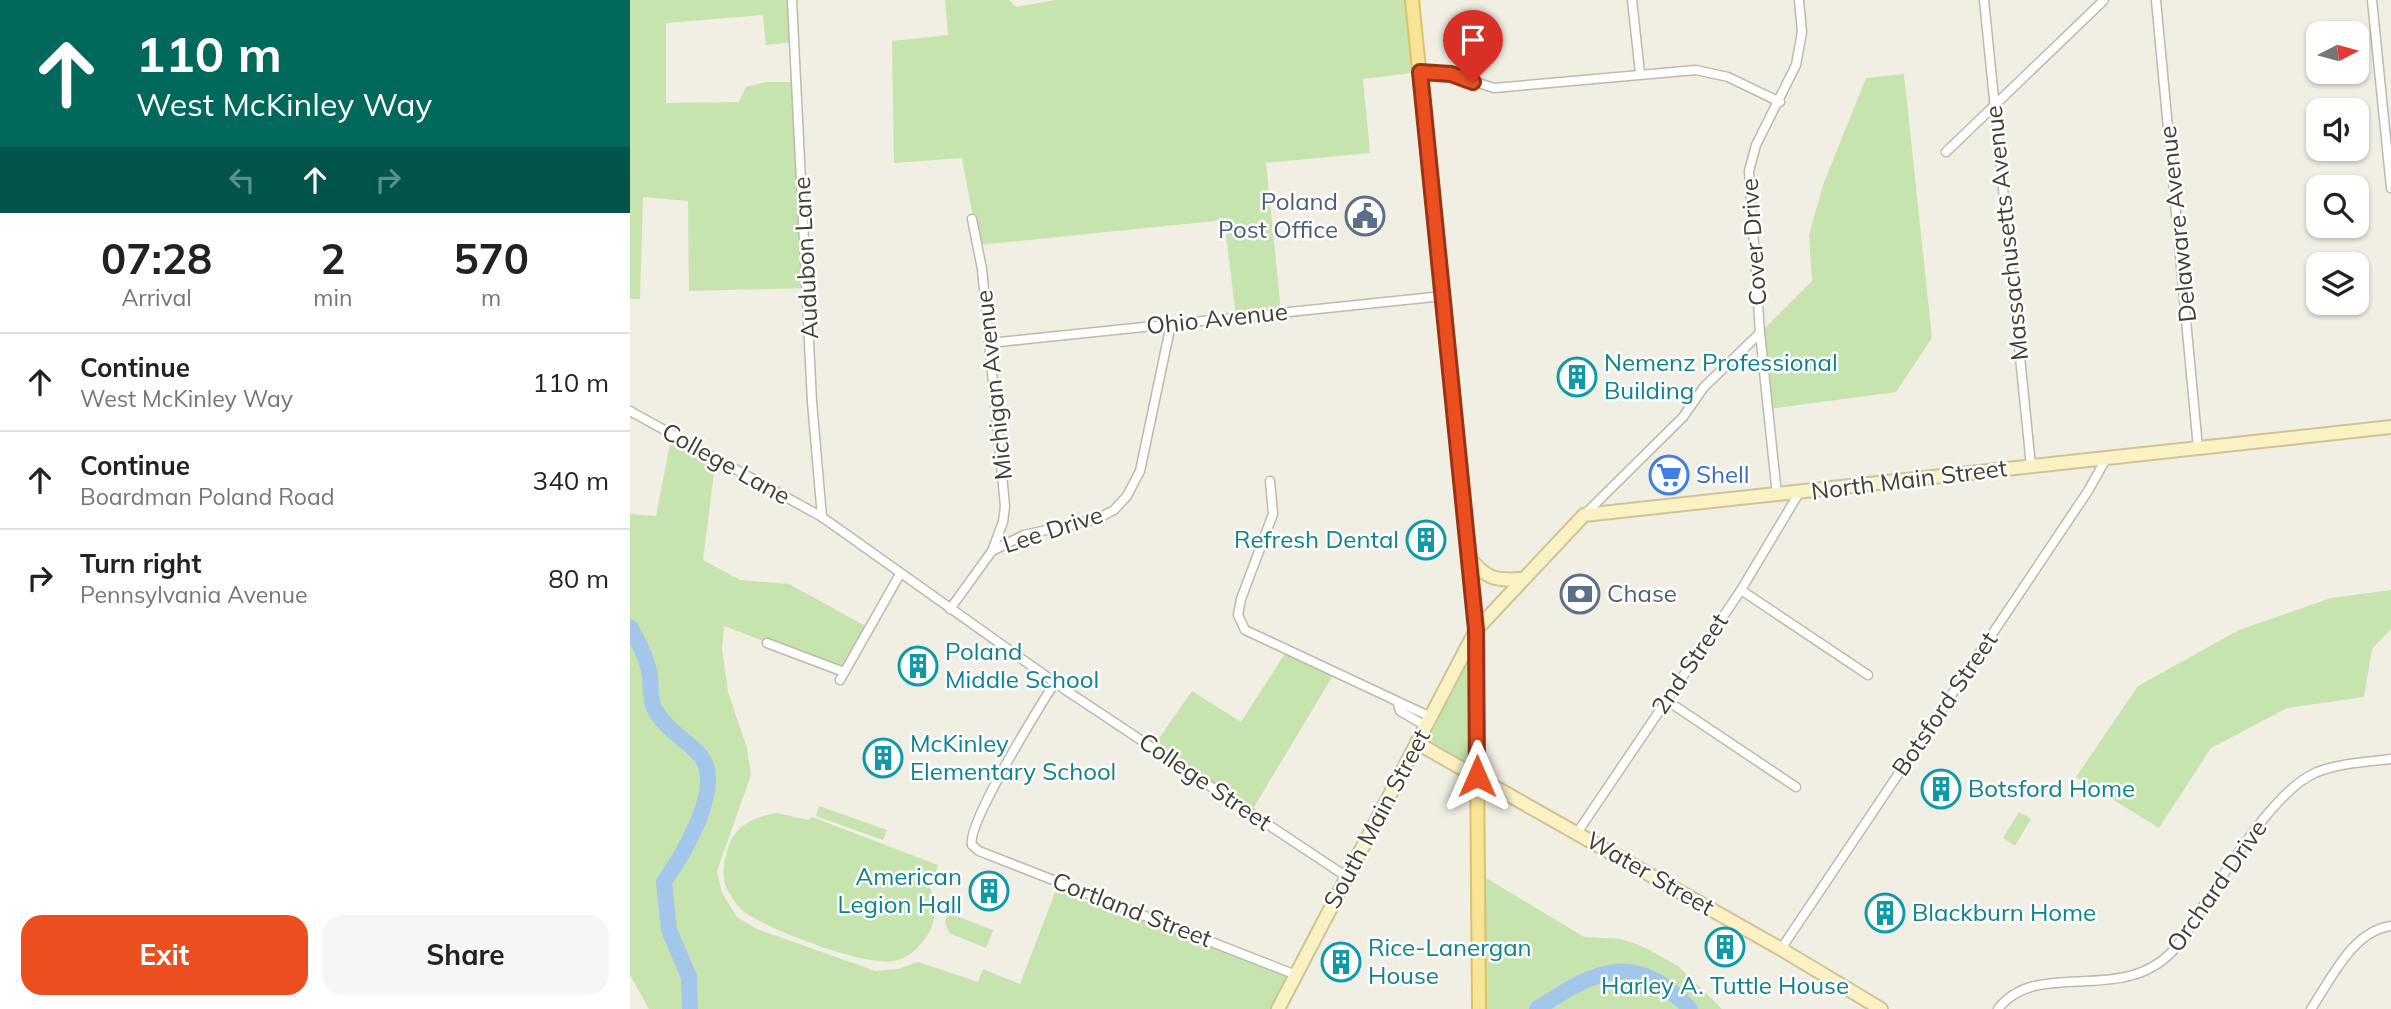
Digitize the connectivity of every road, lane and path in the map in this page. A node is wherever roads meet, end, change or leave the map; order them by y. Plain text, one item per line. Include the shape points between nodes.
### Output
1 (792, 0) edge
2 (1412, 0) edge
3 (1632, 0) edge
4 (1799, 0) edge
5 (1984, 0) edge
6 (2104, 0) edge
7 (2156, 0) edge
8 (2372, 0) edge
9 (1420, 72) junction
10 (1640, 73) junction
11 (1780, 102) junction
12 (1995, 106) junction
13 (1945, 152) dead end
14 (2391, 188) edge
15 (972, 219) dead end
16 (1443, 296) junction
17 (1171, 324) junction
18 (1760, 332) junction
19 (990, 343) junction
20 (630, 411) edge
21 (2391, 427) edge
22 (2198, 448) junction
23 (2106, 459) junction
24 (2031, 466) junction
25 (1270, 481) dead end
26 (1800, 493) junction
27 (1777, 495) junction
28 (1584, 515) junction
29 (822, 517) junction
30 (992, 551) junction
31 (1469, 556) junction
32 (900, 574) junction
33 (1521, 579) junction
34 (1741, 590) junction
35 (950, 609) junction
36 (1476, 630) junction
37 (767, 643) dead end
38 (1868, 675) dead end
39 (1055, 682) junction
40 (1666, 700) junction
41 (1428, 722) junction
42 (1418, 743) junction
43 (2391, 759) edge
44 (1477, 776) junction
45 (1796, 787) dead end
46 (1577, 833) junction
47 (1347, 877) junction
48 (2391, 926) edge
49 (1781, 948) junction
50 (1296, 975) junction
51 (1479, 1004) edge
52 (1278, 1009) edge
53 (1881, 1009) edge
54 (1998, 1009) edge
55 (2311, 1009) edge

1 - 29 street, Audubon Lane
2 - 9 main road
3 - 10 street
4 - 11 street, Cover Drive via 1799,53
5 - 12 street, Massachusetts Avenue
6 - 12 street
7 - 22 street, Delaware Avenue
8 - 14 street
9 - 10 street via 1451,74 1494,88
9 - 16 main road
10 - 11 street via 1712,72 1746,83
11 - 18 street, Cover Drive via 1756,145 1749,172
12 - 13 street
12 - 24 street, Massachusetts Avenue
15 - 19 street, Michigan Avenue
16 - 17 street, Ohio Avenue
16 - 31 main road
17 - 19 street, Ohio Avenue
17 - 30 street, Lee Drive via 1140,471 1127,496 1097,519 1024,535
18 - 27 street, Cover Drive
18 - 28 street
19 - 30 street, Michigan Avenue via 1005,506
20 - 29 street, College Lane
21 - 22 main road, North Main Street
22 - 23 main road, North Main Street
23 - 24 main road, North Main Street
23 - 49 street, Botsford Street
24 - 26 main road, North Main Street
25 - 41 street via 1273,513 1239,607 1245,630 1405,704
26 - 27 main road, North Main Street
26 - 34 street, 2nd Street
27 - 28 main road, North Main Street
28 - 33 main road
29 - 32 street, College Street
30 - 35 street, Lee Drive
31 - 33 main road via 1492,579
31 - 36 main road
32 - 35 street, College Street
32 - 37 street via 842,676
33 - 36 main road
34 - 38 street
34 - 40 street, 2nd Street
35 - 39 street, College Street
36 - 41 main road, South Main Street
36 - 44 main road
39 - 47 street, College Street
39 - 50 street, Cortland Street via 1010,756 970,842 982,852
40 - 45 street
40 - 46 street, 2nd Street
41 - 42 main road, South Main Street
42 - 44 main road, Water Street
42 - 47 main road, South Main Street
43 - 54 street, Orchard Drive via 2328,769 2284,794 2177,946 2155,967 2124,979 2027,987 2009,996
44 - 46 main road, Water Street
44 - 51 main road
46 - 49 main road, Water Street
47 - 50 main road, South Main Street
48 - 55 street via 2370,932 2354,947
49 - 53 main road, Water Street
50 - 52 main road, South Main Street

